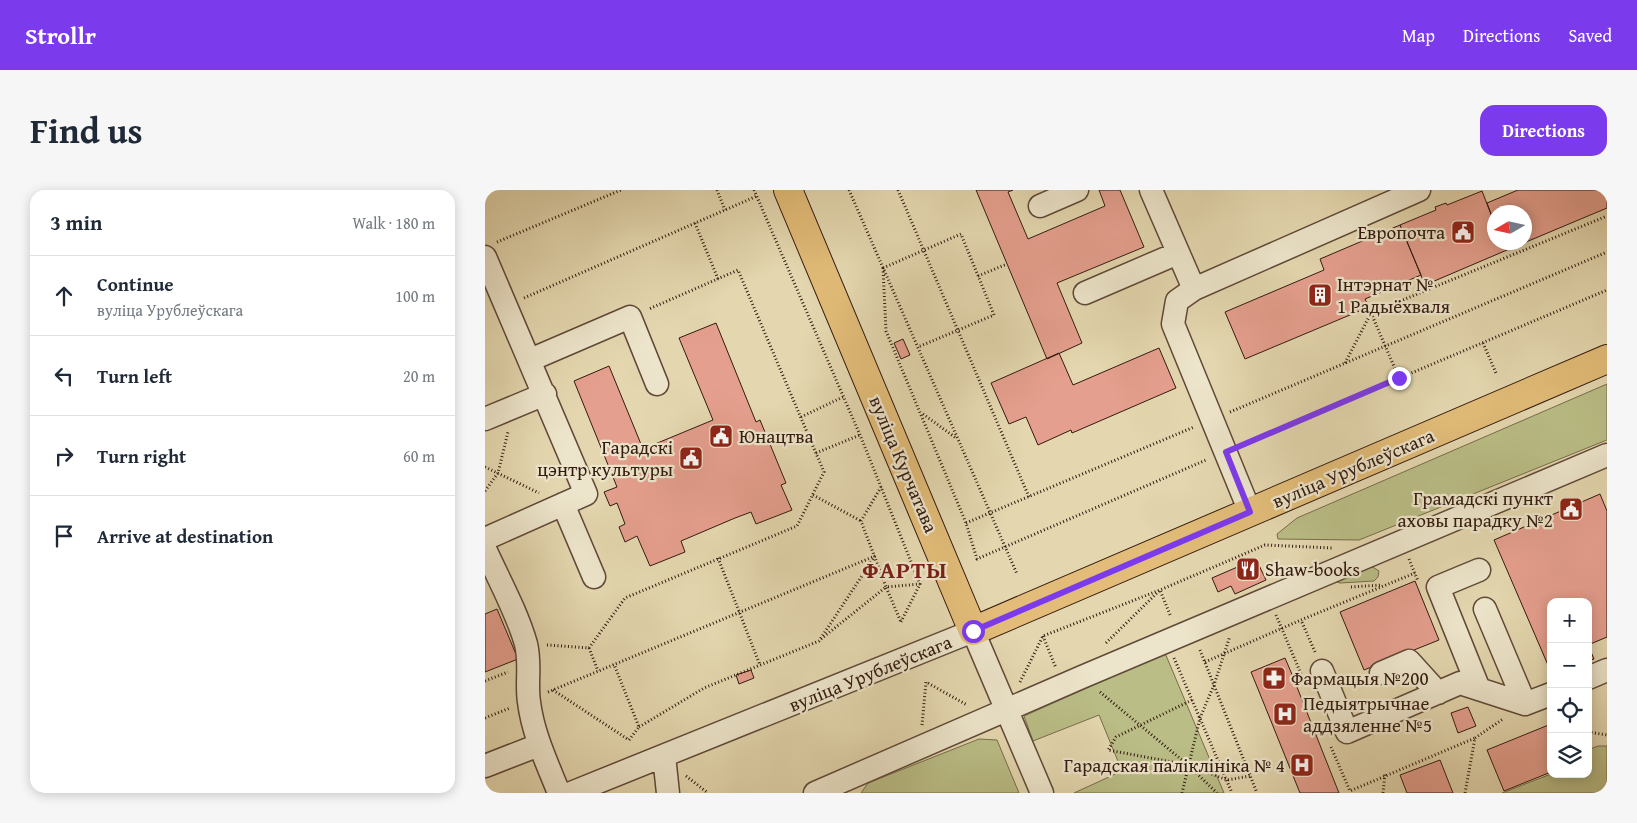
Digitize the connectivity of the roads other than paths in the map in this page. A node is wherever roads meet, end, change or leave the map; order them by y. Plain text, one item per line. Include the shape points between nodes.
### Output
1 (788, 190) edge
2 (1077, 190) edge
3 (1151, 190) edge
4 (1419, 190) edge
5 (1039, 206) dead end
6 (489, 250) edge
7 (1178, 253) junction
8 (1194, 289) junction
9 (1085, 293) dead end
10 (1607, 359) edge
11 (530, 360) junction
12 (657, 384) dead end
13 (545, 394) junction
14 (485, 419) edge
15 (1607, 455) edge
16 (563, 504) junction
17 (1250, 512) junction
18 (485, 539) edge
19 (485, 549) edge
20 (1479, 570) dead end
21 (594, 577) dead end
22 (1485, 609) dead end
23 (973, 631) junction
24 (1607, 670) edge
25 (1322, 671) road end
26 (1381, 673) dead end
27 (1592, 676) edge
28 (1479, 689) junction
29 (1438, 693) junction
30 (1547, 696) edge
31 (1525, 704) junction
32 (998, 714) junction
33 (539, 744) junction
34 (664, 756) junction
35 (485, 766) edge
36 (559, 793) edge
37 (571, 793) edge
38 (668, 793) edge
39 (815, 793) edge
40 (1042, 793) edge

1 - 23 main road, вуліца Курчатава
2 - 5 street
3 - 7 street
4 - 8 street
6 - 11 street via 506,306
7 - 8 street
7 - 9 street
8 - 17 street via 1177,301 1173,324
10 - 17 main road, вуліца Урублеўскага
11 - 12 street via 630,317
11 - 13 street
13 - 14 street
13 - 16 street via 586,494
15 - 32 street
16 - 18 street
16 - 21 street
17 - 23 main road, вуліца Урублеўскага
19 - 33 street via 526,644 529,700
20 - 28 street via 1438,587
22 - 31 street
23 - 32 street, вуліца Курчатава
23 - 34 street, вуліца Урублеўскага
24 - 27 street
25 - 29 street via 1347,732
26 - 29 street via 1409,661
28 - 29 street via 1460,683
28 - 31 street
30 - 31 street
32 - 39 street
32 - 40 street, вуліца Курчатава
33 - 35 street
33 - 36 street
34 - 37 street, вуліца Урублеўскага
34 - 38 street

